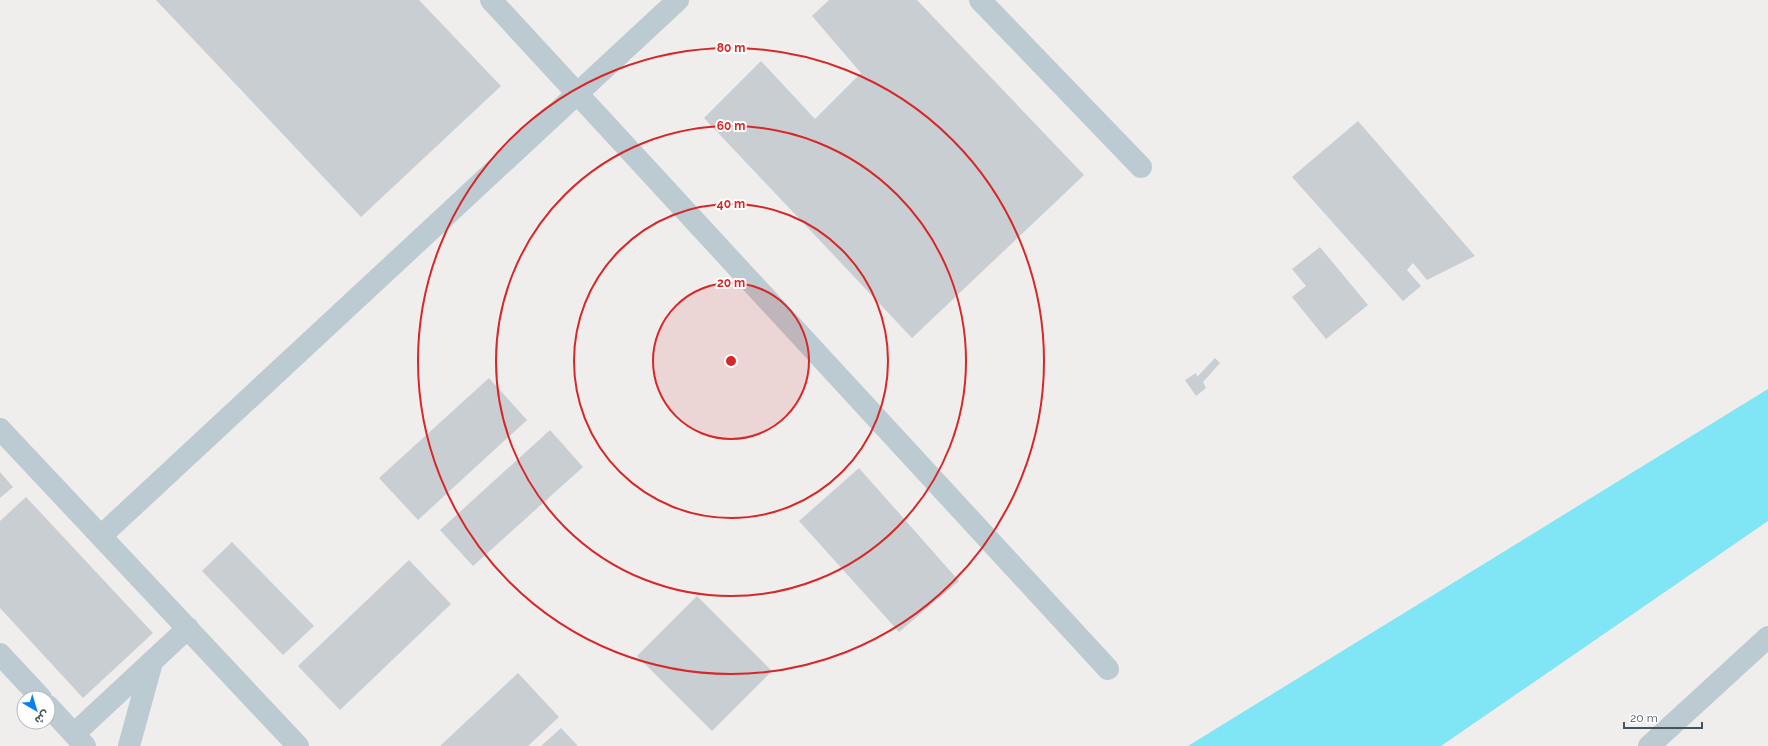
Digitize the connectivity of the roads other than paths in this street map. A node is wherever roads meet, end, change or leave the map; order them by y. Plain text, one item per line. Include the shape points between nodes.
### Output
1 (491, 0) edge
2 (678, 0) edge
3 (980, 0) edge
4 (579, 94) junction
5 (1141, 167) dead end
6 (0, 429) edge
7 (101, 536) junction
8 (188, 628) junction
9 (1768, 637) edge
10 (0, 654) edge
11 (152, 662) junction
12 (1108, 669) dead end
13 (34, 690) edge
14 (56, 715) edge
15 (79, 740) edge
16 (129, 746) edge
17 (298, 746) edge
18 (1649, 746) edge

1 - 4 street
2 - 4 street
3 - 5 street
4 - 7 street
4 - 12 street
6 - 7 street
7 - 8 street
8 - 11 street
8 - 17 street
9 - 18 street
10 - 13 street
11 - 15 street
11 - 16 street
14 - 15 street

